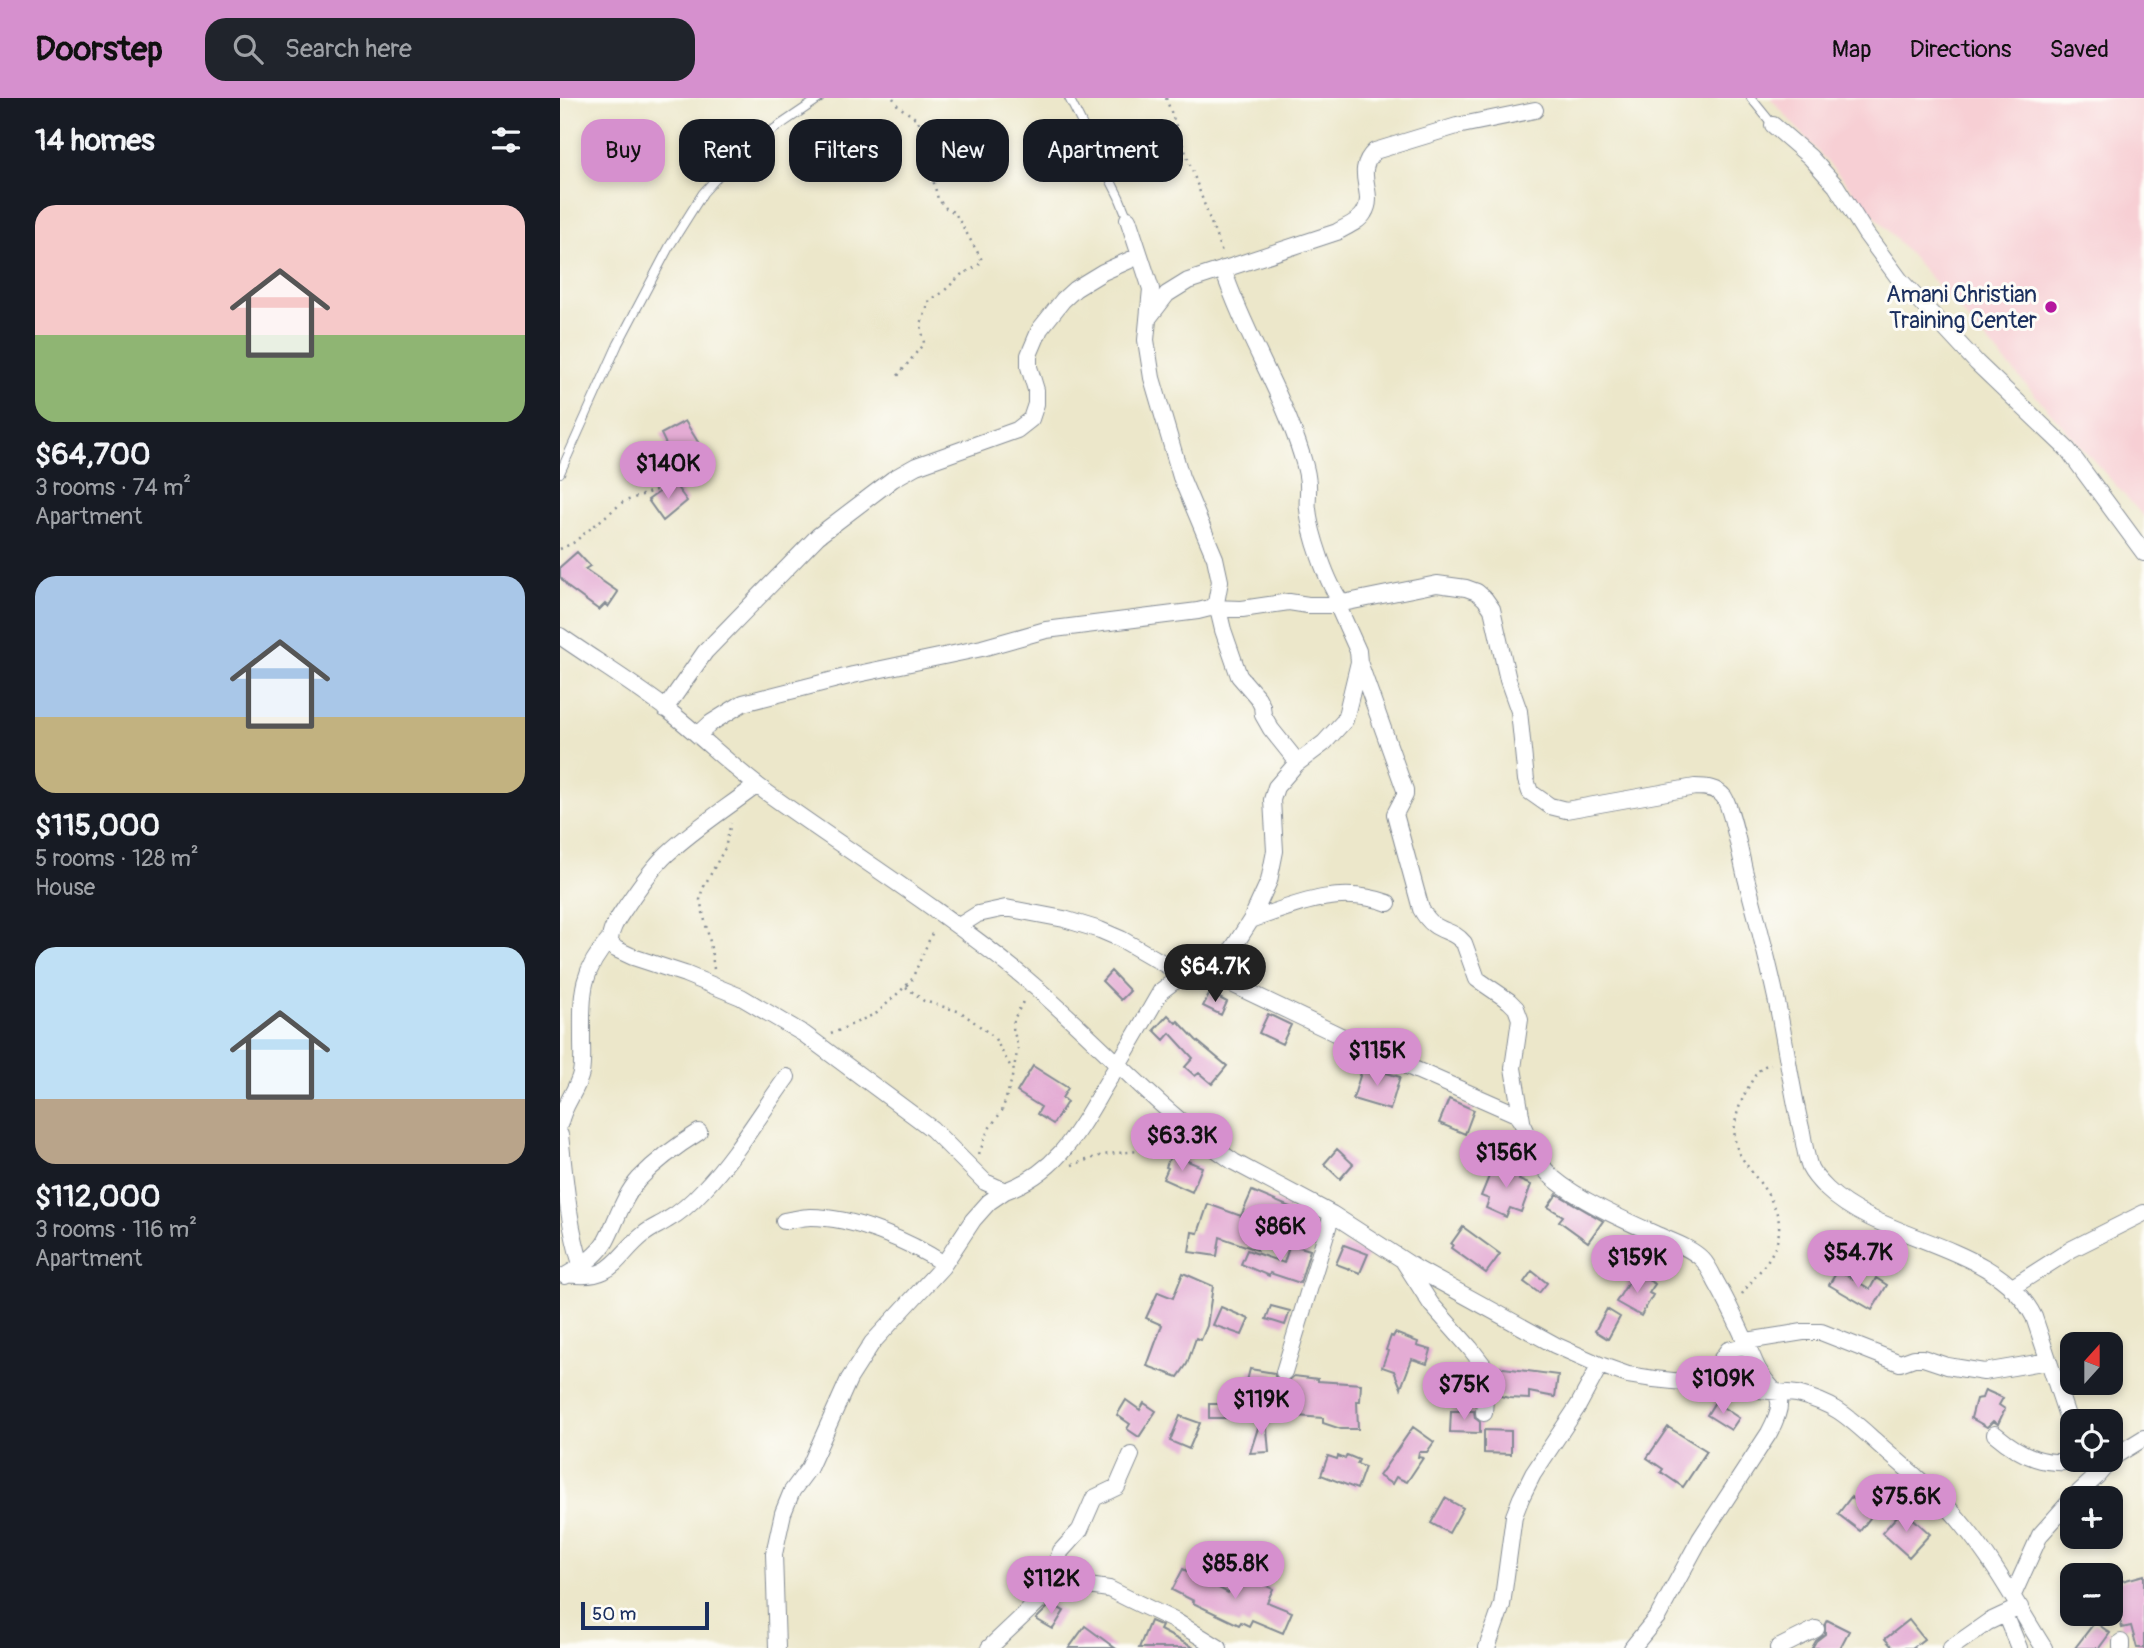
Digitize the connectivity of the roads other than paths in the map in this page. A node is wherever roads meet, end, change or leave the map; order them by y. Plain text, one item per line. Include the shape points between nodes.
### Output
1 (820, 98) edge
2 (1069, 98) edge
3 (1751, 98) edge
4 (1535, 110) dead end
5 (1773, 125) joint
6 (1128, 219) joint
7 (1139, 256) junction
8 (1225, 268) junction
9 (1148, 318) junction
10 (560, 473) edge
11 (2144, 553) edge
12 (1340, 604) junction
13 (1214, 608) junction
14 (560, 636) edge
15 (1359, 662) junction
16 (665, 709) junction
17 (698, 735) junction
18 (1296, 764) junction
19 (757, 785) junction
20 (1388, 903) dead end
21 (1251, 920) junction
22 (959, 926) junction
23 (610, 939) junction
24 (1215, 976) junction
25 (1187, 977) junction
26 (1119, 1064) junction
27 (787, 1077) dead end
28 (1522, 1121) junction
29 (560, 1123) edge
30 (699, 1132) dead end
31 (560, 1135) edge
32 (1005, 1191) junction
33 (2144, 1213) edge
34 (1332, 1214) junction
35 (784, 1221) dead end
36 (1403, 1259) junction
37 (944, 1264) junction
38 (570, 1272) edge
39 (2011, 1287) junction
40 (1747, 1343) junction
41 (2048, 1361) junction
42 (1600, 1365) junction
43 (1284, 1372) dead end
44 (1704, 1384) junction
45 (1778, 1393) junction
46 (2064, 1409) edge
47 (1484, 1413) dead end
48 (1994, 1434) dead end
49 (2144, 1438) edge
50 (1131, 1455) dead end
51 (2060, 1463) edge
52 (2086, 1472) edge
53 (2089, 1483) junction
54 (2086, 1486) edge
55 (2060, 1513) edge
56 (1042, 1598) junction
57 (2013, 1606) junction
58 (1815, 1629) dead end
59 (1214, 1647) edge
60 (778, 1648) edge
61 (989, 1648) edge
62 (1487, 1648) edge
63 (1632, 1648) edge
64 (1778, 1648) edge
65 (1951, 1648) edge
66 (2019, 1648) edge
67 (2044, 1648) edge

1 - 10 lane via 740,152 703,193 618,344
2 - 6 lane
3 - 5 lane
4 - 8 street via 1457,126 1375,151 1364,169 1365,211 1355,221 1337,232
5 - 11 street via 1836,186 1900,280 1977,363 2068,450
6 - 7 street
7 - 9 street via 1151,289
7 - 16 street via 1086,281 1046,320 1029,355 1036,390 1031,419 1017,430 893,478 818,536 705,652
8 - 9 street via 1167,294
8 - 12 street via 1233,301 1301,454 1313,531
9 - 13 street via 1147,350 1164,423 1219,572
12 - 13 street via 1289,602
12 - 15 street
12 - 39 street via 1437,584 1466,588 1485,599 1492,609 1507,680 1519,711 1526,780 1530,792 1550,806 1566,810 1695,787 1716,790 1724,798 1781,1019 1811,1171 1854,1210 1973,1262
13 - 17 street via 1046,630 853,675 743,703
13 - 18 street via 1239,676 1261,702 1265,719
14 - 16 street
15 - 18 street via 1345,720
15 - 28 street via 1405,790 1395,814 1421,909 1434,927 1461,939 1477,979 1510,1001 1520,1019 1513,1068
16 - 17 street
17 - 19 street
18 - 21 street via 1274,792 1273,869
19 - 22 street
19 - 23 street via 665,856 636,891
20 - 21 street via 1344,894
21 - 24 street
22 - 25 street via 978,914 1006,908 1064,919 1121,939
22 - 26 street via 1033,985
23 - 29 street via 596,954 583,988 582,1069
23 - 32 street via 616,949 633,957 754,1003 820,1045 932,1129 985,1182
24 - 25 street
24 - 28 street via 1516,1114
25 - 26 street via 1161,991
26 - 32 street via 1076,1137 1053,1163
26 - 34 street via 1234,1162
27 - 38 street via 757,1123 694,1198 645,1233 603,1272 582,1276
28 - 40 street via 1540,1165 1556,1180 1700,1258
30 - 38 street via 639,1179 607,1240
31 - 38 street via 576,1243
32 - 37 street via 973,1220
33 - 39 street via 2072,1249
34 - 36 street
34 - 43 street
35 - 37 street via 808,1217 848,1222
36 - 42 street via 1555,1345
36 - 47 street via 1430,1304 1483,1362 1488,1375
37 - 60 street via 864,1354 809,1468 792,1491 774,1554
39 - 41 street via 2029,1306
40 - 41 street via 1821,1332 1900,1363 1914,1358 1984,1372
40 - 44 street via 1728,1350
40 - 45 street via 1762,1376
41 - 46 street
42 - 44 street via 1641,1377
42 - 62 street via 1521,1497 1514,1516 1502,1605
44 - 45 street
45 - 57 street via 1815,1399 1861,1426 1965,1526
45 - 63 street via 1778,1412 1769,1433 1700,1539 1658,1616
48 - 51 street via 2030,1455
49 - 53 street via 2113,1457
50 - 56 street via 1117,1487 1094,1498 1080,1530 1061,1551
52 - 53 street
53 - 54 street
55 - 57 street via 2040,1535
56 - 59 street via 1064,1589 1109,1589 1175,1621
56 - 61 street
57 - 65 street
57 - 66 street
57 - 67 street
58 - 64 street

